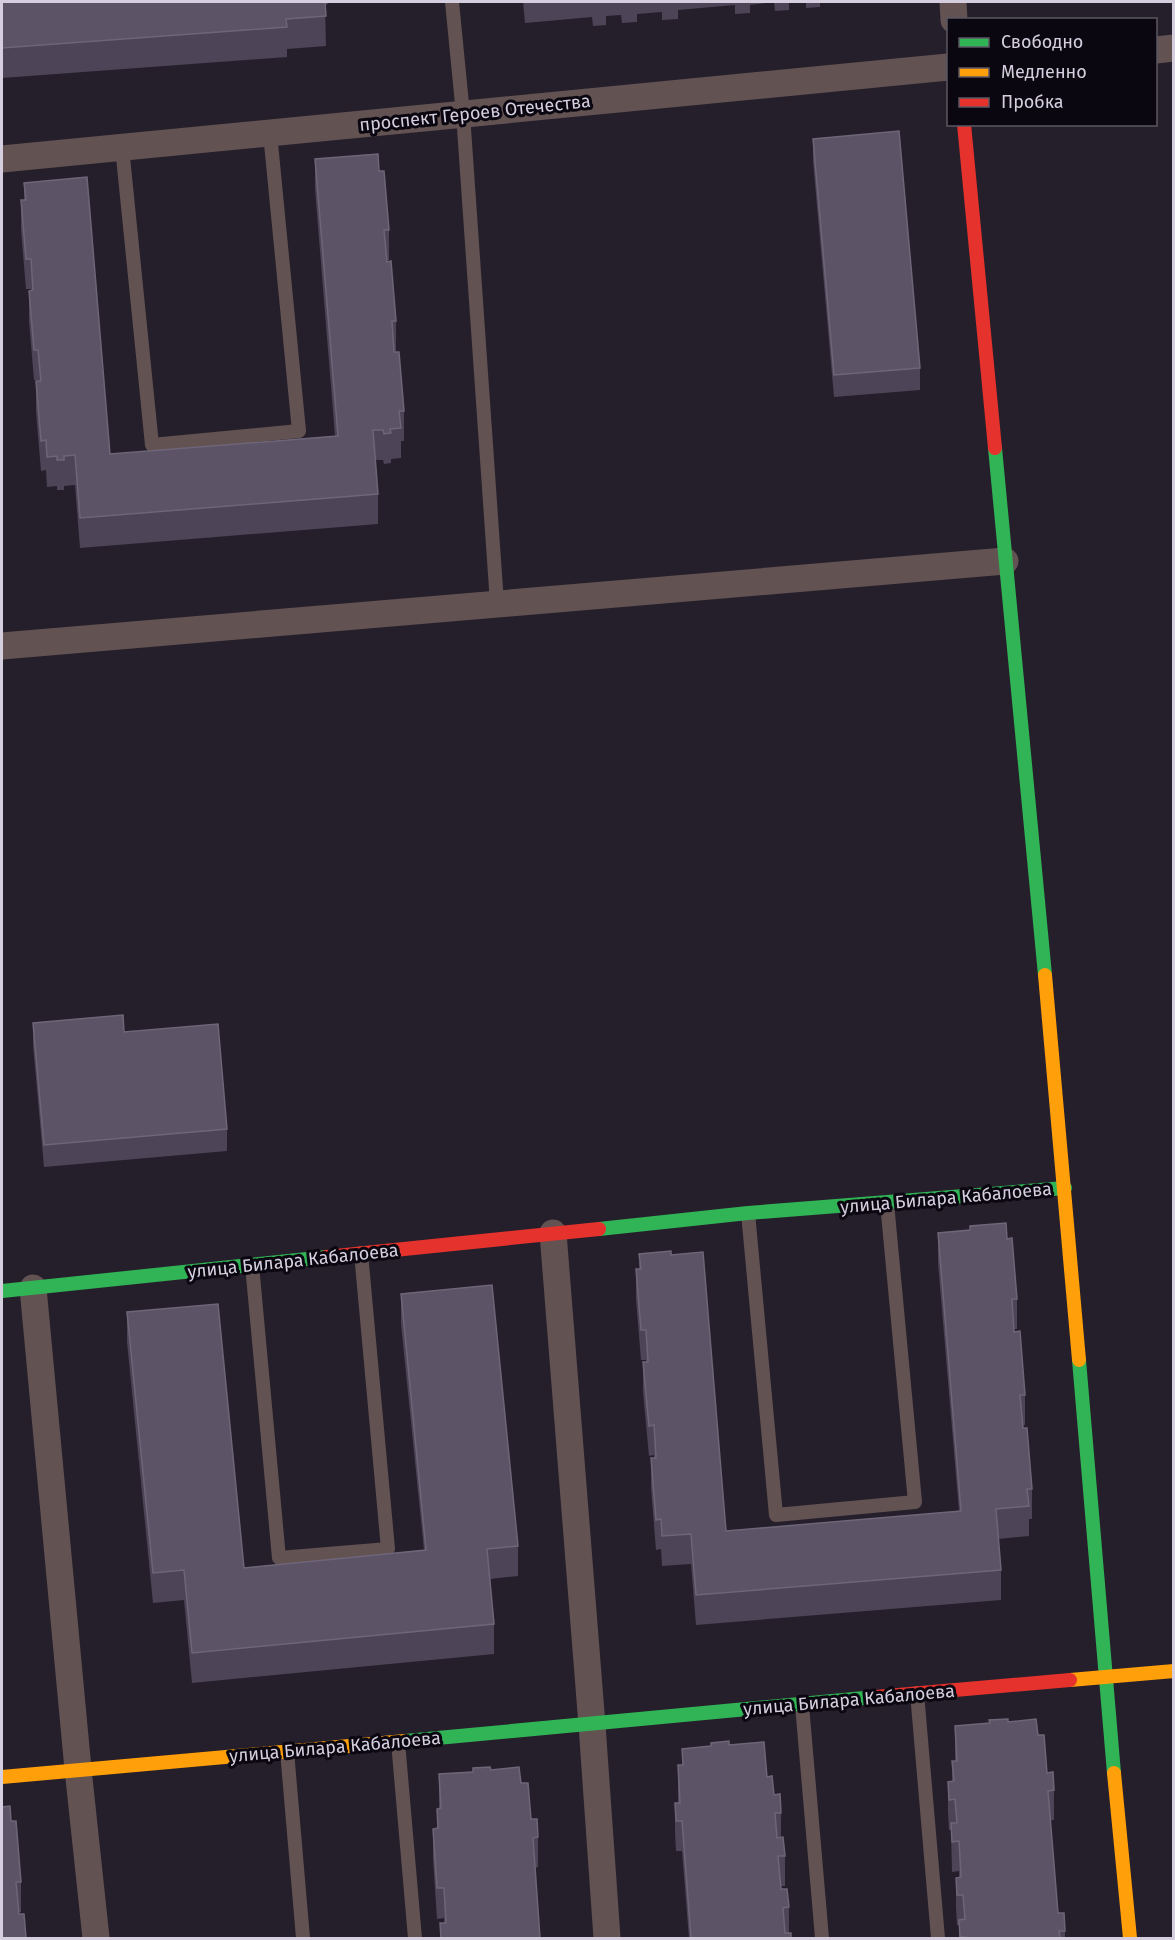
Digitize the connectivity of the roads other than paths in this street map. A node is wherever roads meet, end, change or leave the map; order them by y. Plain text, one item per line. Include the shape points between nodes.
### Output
1 (452, 2) edge
2 (952, 2) edge
3 (954, 18) edge
4 (1173, 48) edge
5 (1157, 50) edge
6 (947, 67) edge
7 (463, 114) junction
8 (964, 126) edge
9 (270, 133) junction
10 (123, 147) junction
11 (2, 159) edge
12 (1005, 561) junction
13 (497, 603) junction
14 (2, 646) edge
15 (1065, 1188) junction
16 (887, 1203) junction
17 (748, 1213) junction
18 (554, 1233) junction
19 (362, 1253) junction
20 (252, 1265) junction
21 (33, 1288) junction
22 (2, 1291) edge
23 (1173, 1671) edge
24 (1105, 1678) junction
25 (917, 1693) junction
26 (802, 1704) junction
27 (592, 1725) junction
28 (398, 1742) junction
29 (287, 1751) junction
30 (78, 1769) junction
31 (2, 1777) edge
32 (96, 1938) edge
33 (303, 1938) edge
34 (415, 1938) edge
35 (607, 1938) edge
36 (822, 1938) edge
37 (938, 1938) edge
38 (1130, 1938) edge

1 - 7 lane
2 - 3 street
4 - 5 street
6 - 7 street, проспект Героев Отечества
7 - 9 street, проспект Героев Отечества
7 - 13 lane
8 - 12 street
9 - 10 street, проспект Героев Отечества
9 - 10 lane via 299,431 152,445
10 - 11 street, проспект Героев Отечества
12 - 13 street
12 - 15 street
13 - 14 street
15 - 16 street, улица Билара Кабалоева
15 - 24 street, улица Билара Кабалоева
16 - 17 street, улица Билара Кабалоева
16 - 17 lane via 915,1502 776,1515
17 - 18 street, улица Билара Кабалоева
18 - 19 street, улица Билара Кабалоева
18 - 27 street
19 - 20 street, улица Билара Кабалоева
19 - 20 lane via 388,1549 279,1558
20 - 21 street, улица Билара Кабалоева
21 - 22 street, улица Билара Кабалоева
21 - 30 street
23 - 24 street
24 - 25 street, улица Билара Кабалоева
24 - 38 street, улица Билара Кабалоева
25 - 26 street, улица Билара Кабалоева
25 - 37 lane
26 - 27 street, улица Билара Кабалоева
26 - 36 lane
27 - 28 street, улица Билара Кабалоева
27 - 35 street
28 - 29 street, улица Билара Кабалоева
28 - 34 lane
29 - 30 street, улица Билара Кабалоева
29 - 33 lane
30 - 31 street, улица Билара Кабалоева
30 - 32 street

